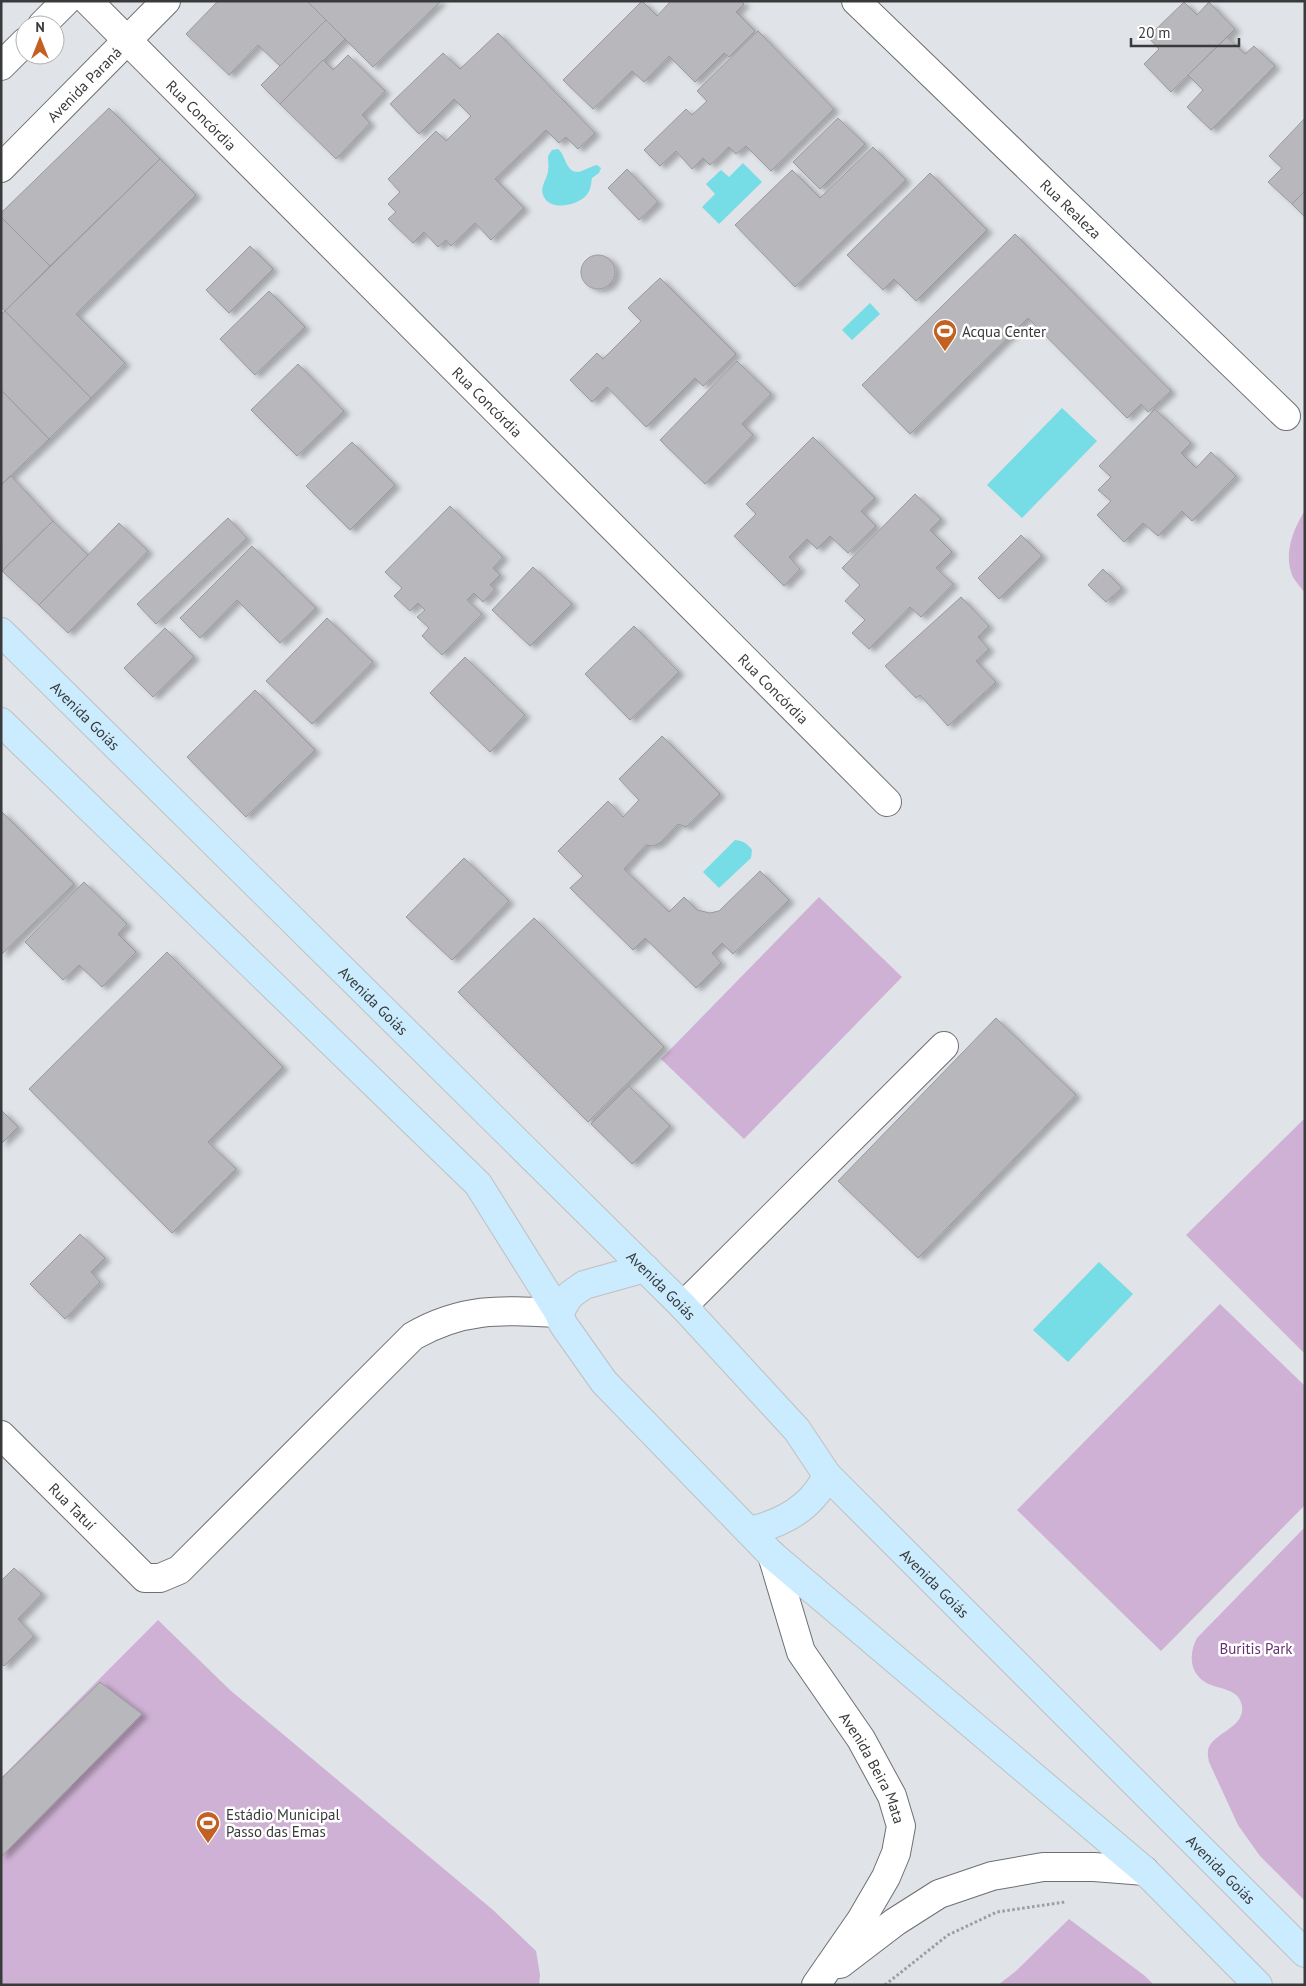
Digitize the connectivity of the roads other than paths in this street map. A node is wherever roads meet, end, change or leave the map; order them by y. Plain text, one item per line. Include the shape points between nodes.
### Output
1 (66, 1) edge
2 (88, 1) edge
3 (166, 1) edge
4 (856, 1) edge
5 (52, 15) edge
6 (128, 40) junction
7 (15, 52) edge
8 (1, 66) edge
9 (1, 168) edge
10 (1286, 416) dead end
11 (1, 632) edge
12 (1, 722) edge
13 (887, 802) dead end
14 (944, 1046) dead end
15 (645, 1268) junction
16 (683, 1306) junction
17 (559, 1313) junction
18 (1, 1435) edge
19 (827, 1475) junction
20 (750, 1531) junction
21 (772, 1555) junction
22 (1145, 1871) junction
23 (1305, 1953) edge
24 (819, 1981) edge
25 (1258, 1985) edge

1 - 5 street
2 - 6 street, Rua Concórdia
3 - 6 street, Avenida Paraná
4 - 10 street, Rua Realeza
6 - 9 street, Avenida Paraná
6 - 13 street, Rua Concórdia
7 - 8 street
11 - 15 main road, Avenida Goiás
12 - 17 main road via 478,1184
14 - 16 street
15 - 16 main road, Avenida Goiás
15 - 17 main road via 584,1285 570,1295
16 - 19 main road, Avenida Goiás via 797,1430
17 - 18 street, Rua Tatuí via 479,1312 442,1322 413,1336 179,1570 160,1578 145,1578
17 - 20 main road via 563,1324 604,1382
19 - 20 main road via 822,1487 804,1507 769,1526
19 - 23 main road, Avenida Goiás
20 - 21 main road
21 - 22 main road
21 - 24 street, Avenida Beira Mata via 801,1652 861,1739 892,1796 900,1826 896,1853 886,1877
22 - 24 street, Avenida Beira Mata via 1043,1866 992,1876 939,1894 895,1922
22 - 25 main road

